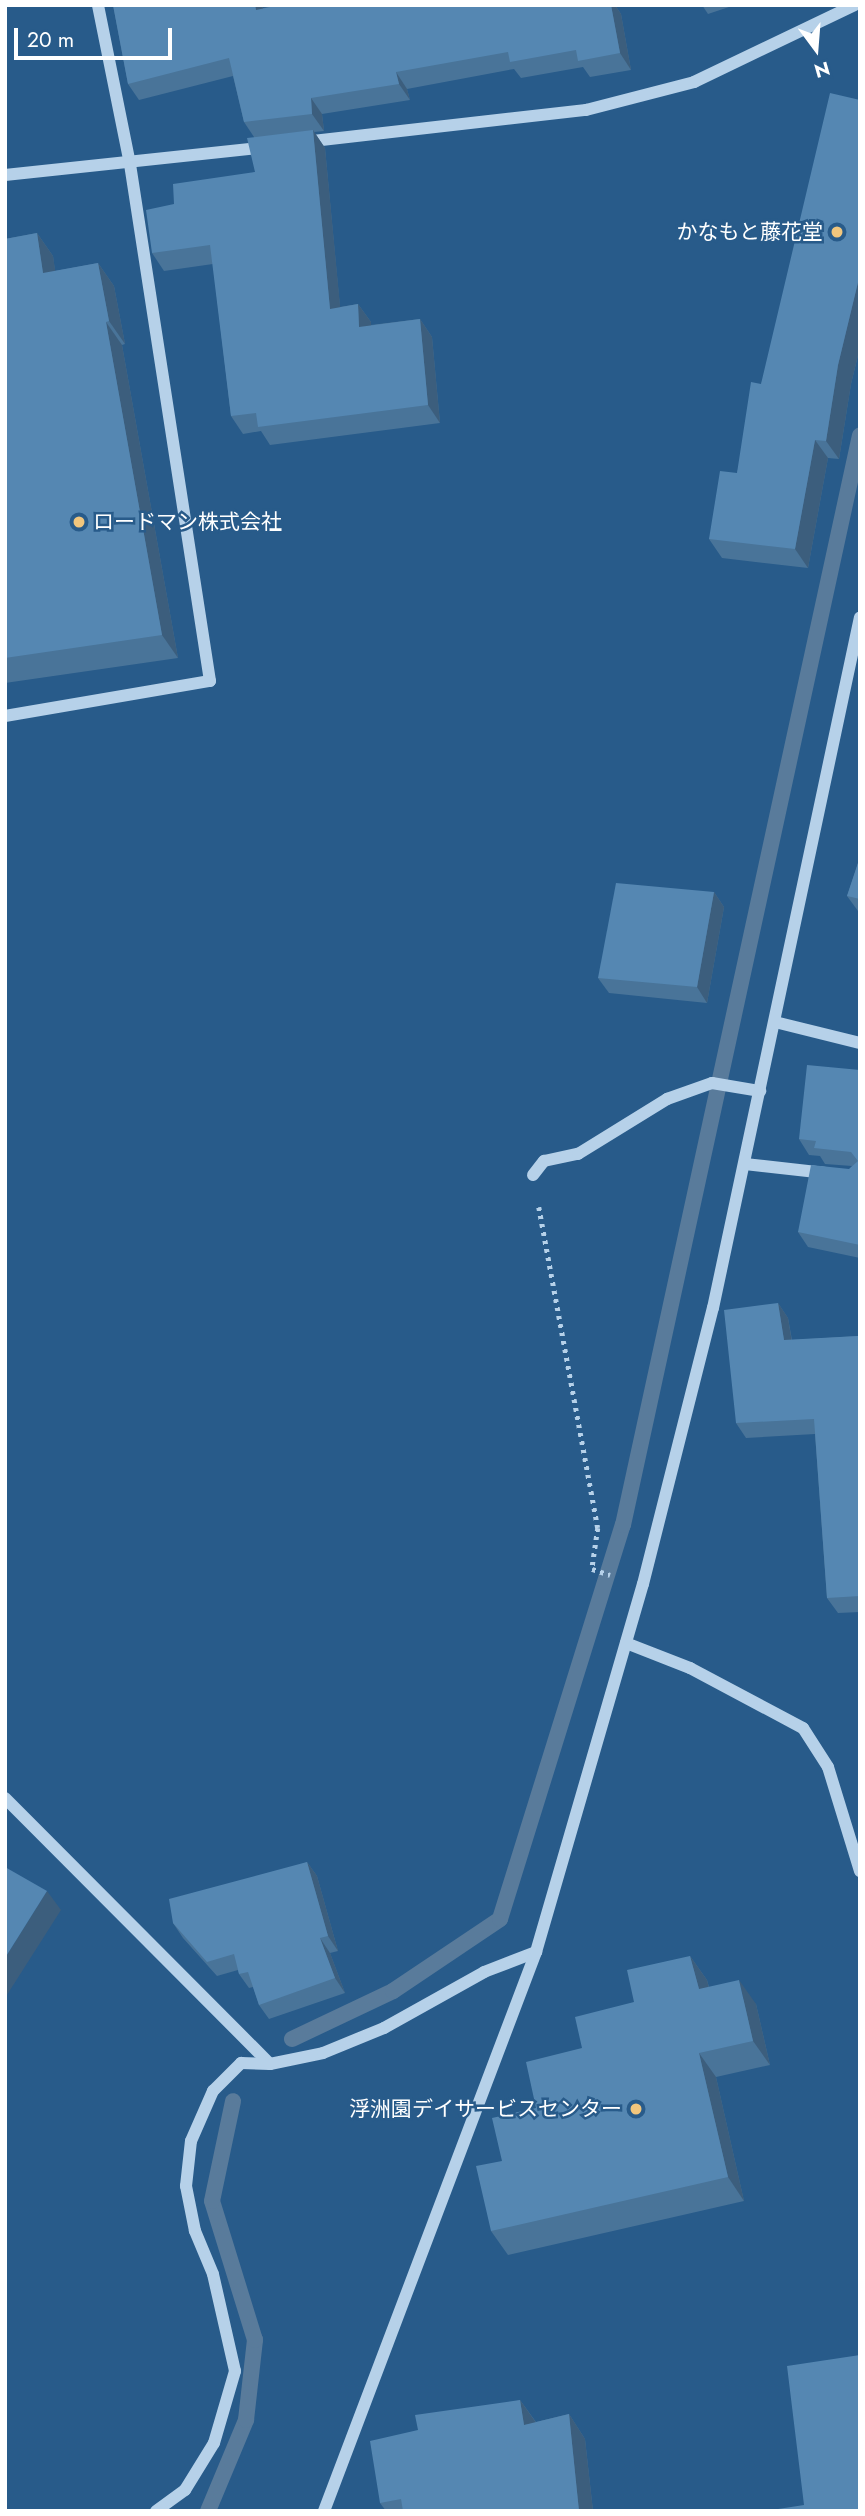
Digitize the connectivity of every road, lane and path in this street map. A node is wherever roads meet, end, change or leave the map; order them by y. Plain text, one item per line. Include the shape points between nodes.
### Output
1 (99, 5) edge
2 (855, 5) edge
3 (130, 164) junction
4 (5, 175) edge
5 (860, 617) edge
6 (5, 716) edge
7 (775, 1023) junction
8 (860, 1043) edge
9 (760, 1091) junction
10 (745, 1164) junction
11 (834, 1174) edge
12 (533, 1175) joint
13 (600, 1573) dead end
14 (626, 1643) junction
15 (5, 1798) edge
16 (860, 1871) edge
17 (536, 1952) junction
18 (270, 2064) junction
19 (156, 2511) edge
20 (324, 2511) edge

1 - 3 street
2 - 3 street via 694,82 586,110
3 - 4 street
3 - 6 street via 211,681
5 - 7 street
7 - 8 street
7 - 9 street
9 - 10 street
9 - 12 street via 712,1083 667,1099 578,1154 544,1161
10 - 11 street
10 - 14 street via 694,1389
12 - 13 path via 598,1528 592,1569
14 - 16 street via 690,1668 803,1728 828,1767
14 - 17 street
15 - 18 street
17 - 18 street via 484,1972 384,2028 323,2053
17 - 20 street
18 - 19 street via 241,2063 213,2091 191,2141 186,2186 195,2231 213,2274 235,2371 214,2443 185,2490

